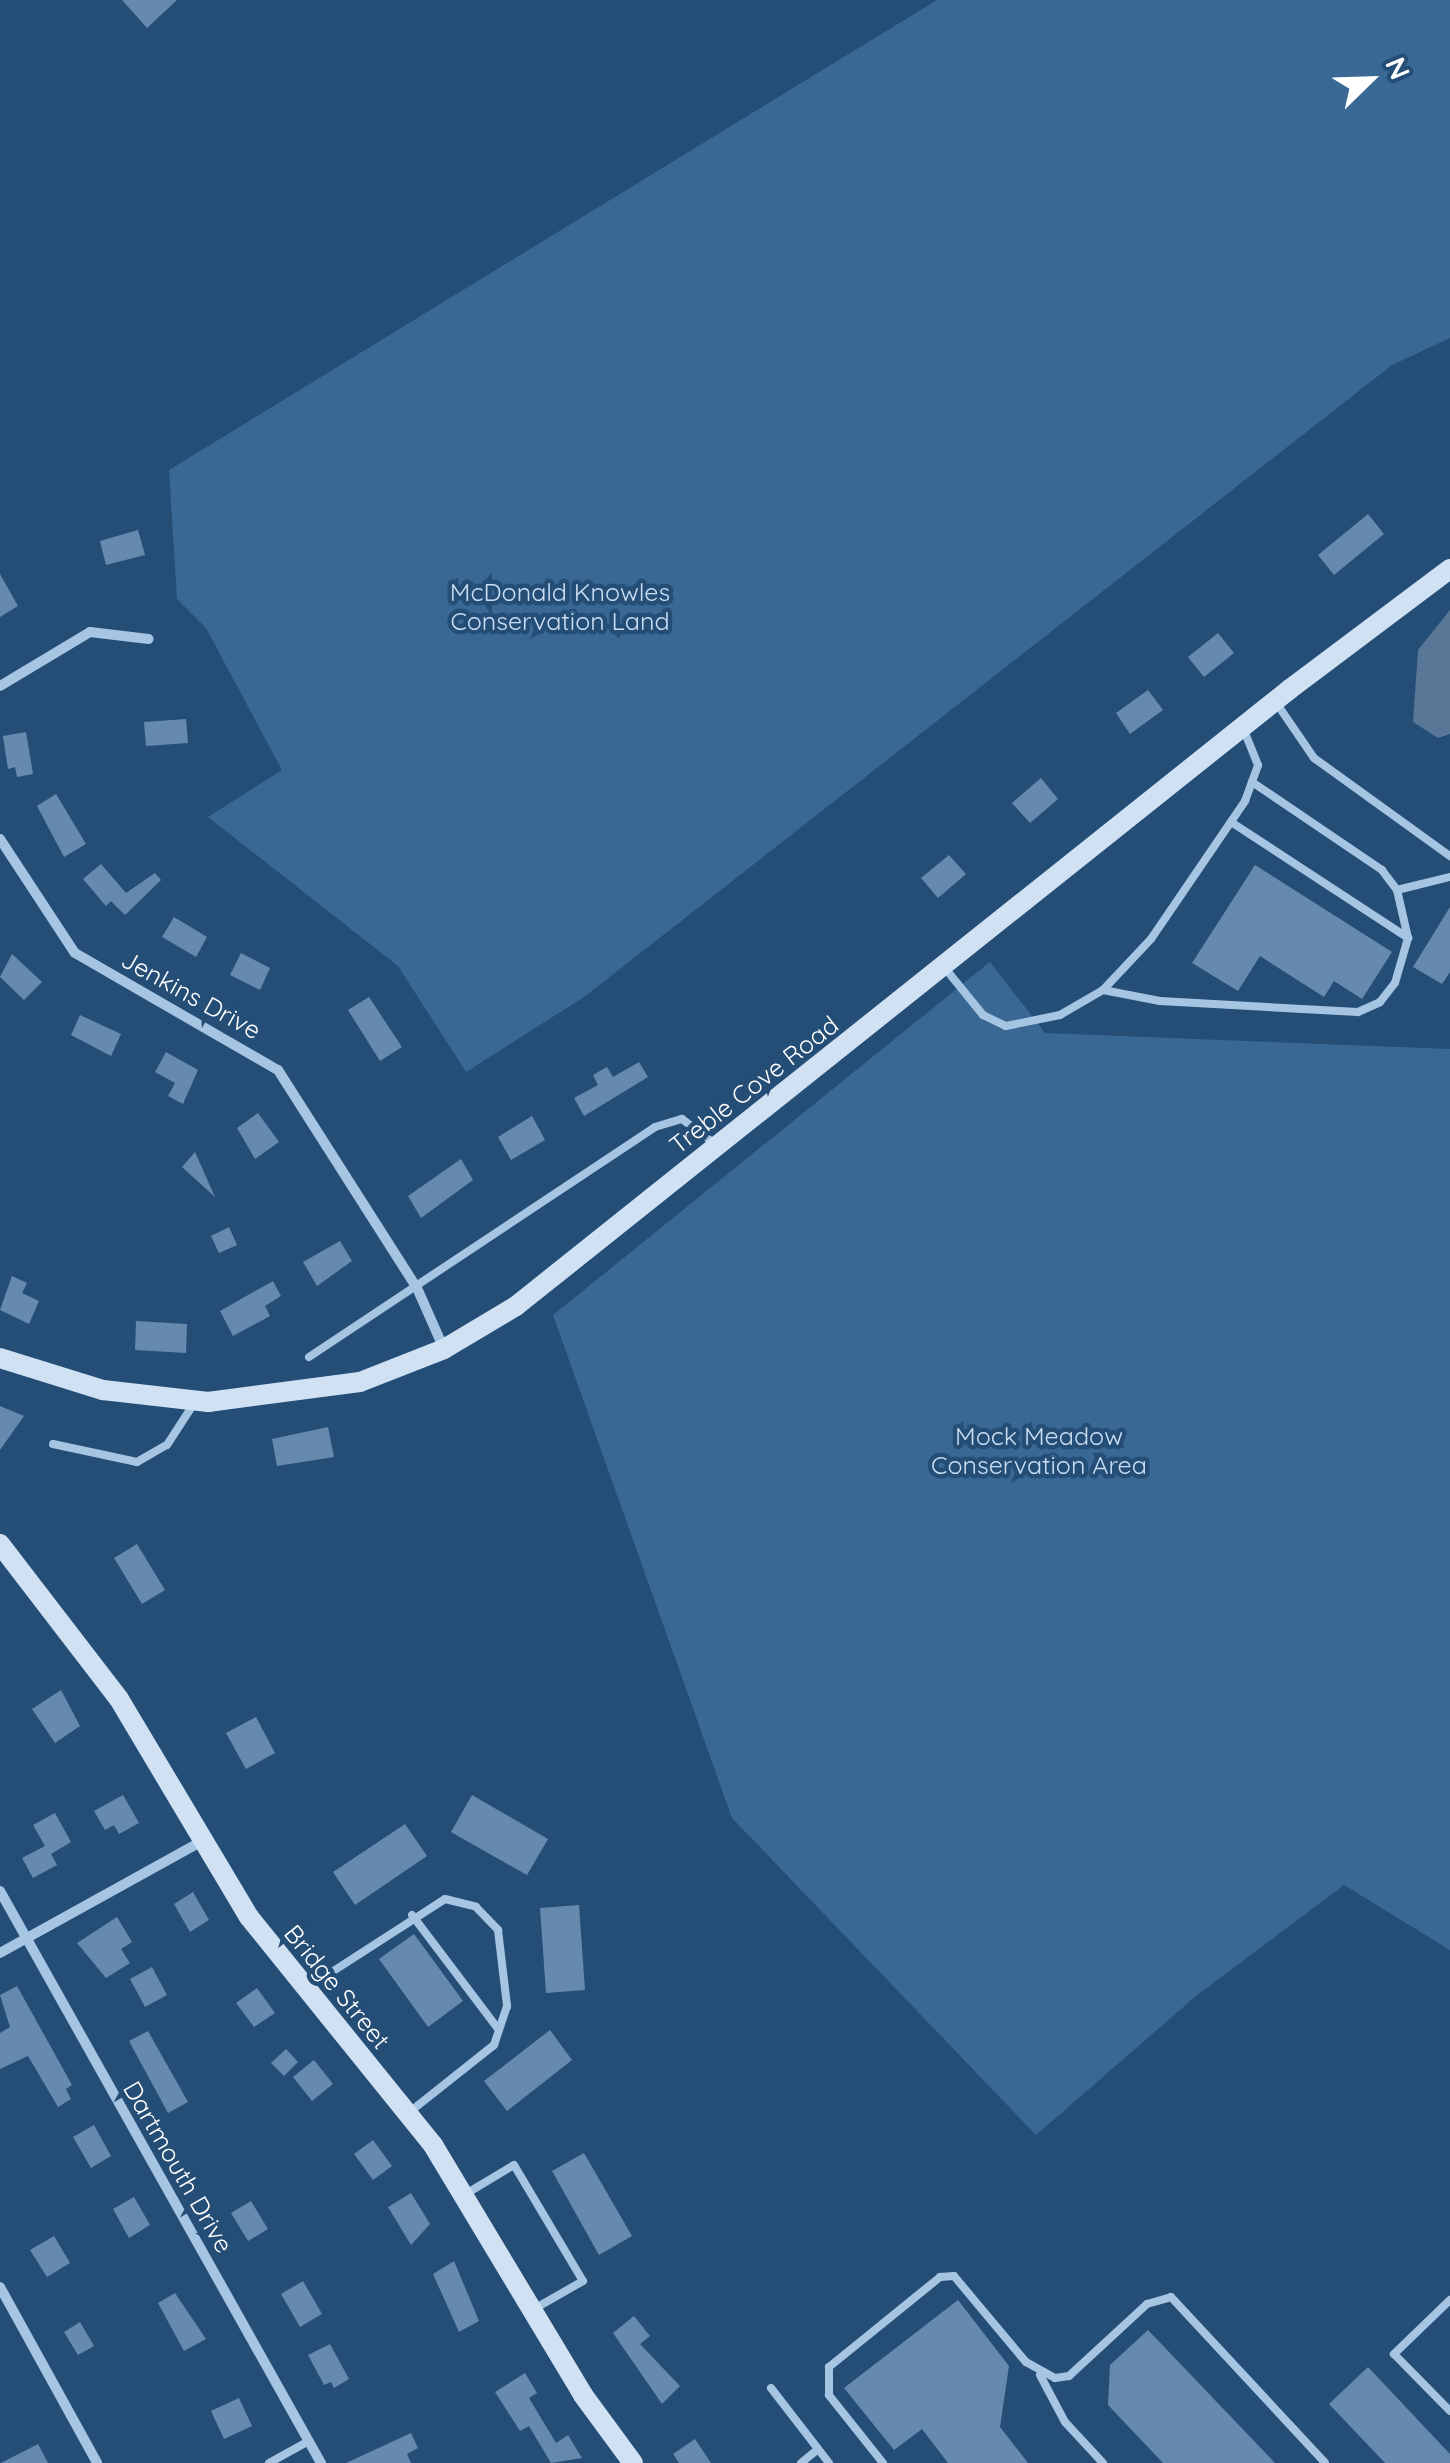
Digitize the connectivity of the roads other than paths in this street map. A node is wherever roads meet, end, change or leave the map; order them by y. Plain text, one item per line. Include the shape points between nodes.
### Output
1 (1450, 569) edge
2 (150, 640) dead end
3 (0, 686) edge
4 (1275, 701) junction
5 (1242, 728) junction
6 (1252, 782) junction
7 (1231, 822) junction
8 (0, 838) edge
9 (1450, 856) edge
10 (1450, 878) edge
11 (1398, 890) junction
12 (1408, 938) junction
13 (944, 967) junction
14 (1103, 990) junction
15 (718, 1146) junction
16 (417, 1288) junction
17 (444, 1349) junction
18 (309, 1357) dead end
19 (0, 1358) edge
20 (195, 1401) junction
21 (54, 1444) dead end
22 (0, 1544) edge
23 (204, 1840) junction
24 (0, 1892) edge
25 (412, 1915) junction
26 (26, 1939) junction
27 (0, 1953) edge
28 (307, 1988) junction
29 (499, 2030) junction
30 (408, 2114) junction
31 (464, 2196) junction
32 (0, 2287) edge
33 (1450, 2300) edge
34 (534, 2309) junction
35 (1040, 2375) junction
36 (771, 2388) dead end
37 (1450, 2411) edge
38 (309, 2441) junction
39 (818, 2449) junction
40 (96, 2463) edge
41 (268, 2463) edge
42 (321, 2463) edge
43 (632, 2463) edge
44 (801, 2463) edge
45 (829, 2463) edge
46 (883, 2463) edge
47 (1103, 2463) edge
48 (1325, 2463) edge

1 - 4 main road, Treble Cove Road
2 - 3 street via 90,632
4 - 5 main road, Treble Cove Road
4 - 9 lane via 1314,758
5 - 6 lane via 1258,764
5 - 13 main road, Treble Cove Road
6 - 7 lane
6 - 11 lane via 1382,870
7 - 12 lane
7 - 14 lane via 1151,939
8 - 16 street, Jenkins Drive via 75,953 278,1070
10 - 11 lane
11 - 12 lane
12 - 14 lane via 1394,983 1380,1002 1358,1012 1160,1001
13 - 14 lane via 983,1015 1006,1026 1060,1015
13 - 15 main road, Treble Cove Road
15 - 16 lane via 682,1119 655,1126
15 - 17 main road, Treble Cove Road via 516,1306
16 - 17 street, Jenkins Drive
16 - 18 lane
17 - 20 main road, Treble Cove Road via 360,1382
19 - 20 main road, Treble Cove Road via 102,1390
20 - 21 lane via 167,1445 137,1462
22 - 23 main road, Bridge Street via 119,1699
23 - 26 street
23 - 28 main road, Bridge Street via 249,1917
24 - 26 street, Dartmouth Drive
25 - 28 lane
25 - 29 lane
25 - 29 lane via 445,1899 476,1907 498,1930 507,2006
26 - 27 street
26 - 38 street, Dartmouth Drive
28 - 30 main road, Bridge Street
29 - 30 lane via 494,2045
30 - 31 main road, Bridge Street
31 - 34 main road, Bridge Street
31 - 34 lane via 514,2165 582,2281
32 - 40 street
33 - 37 lane via 1394,2354
34 - 43 main road, Bridge Street
35 - 46 lane via 968,2285 940,2277 829,2366 824,2382
35 - 47 lane via 1066,2422
35 - 48 lane via 1069,2376 1147,2304 1171,2297
36 - 39 lane
38 - 41 lane
38 - 42 street, Dartmouth Drive
39 - 44 lane
39 - 45 lane

